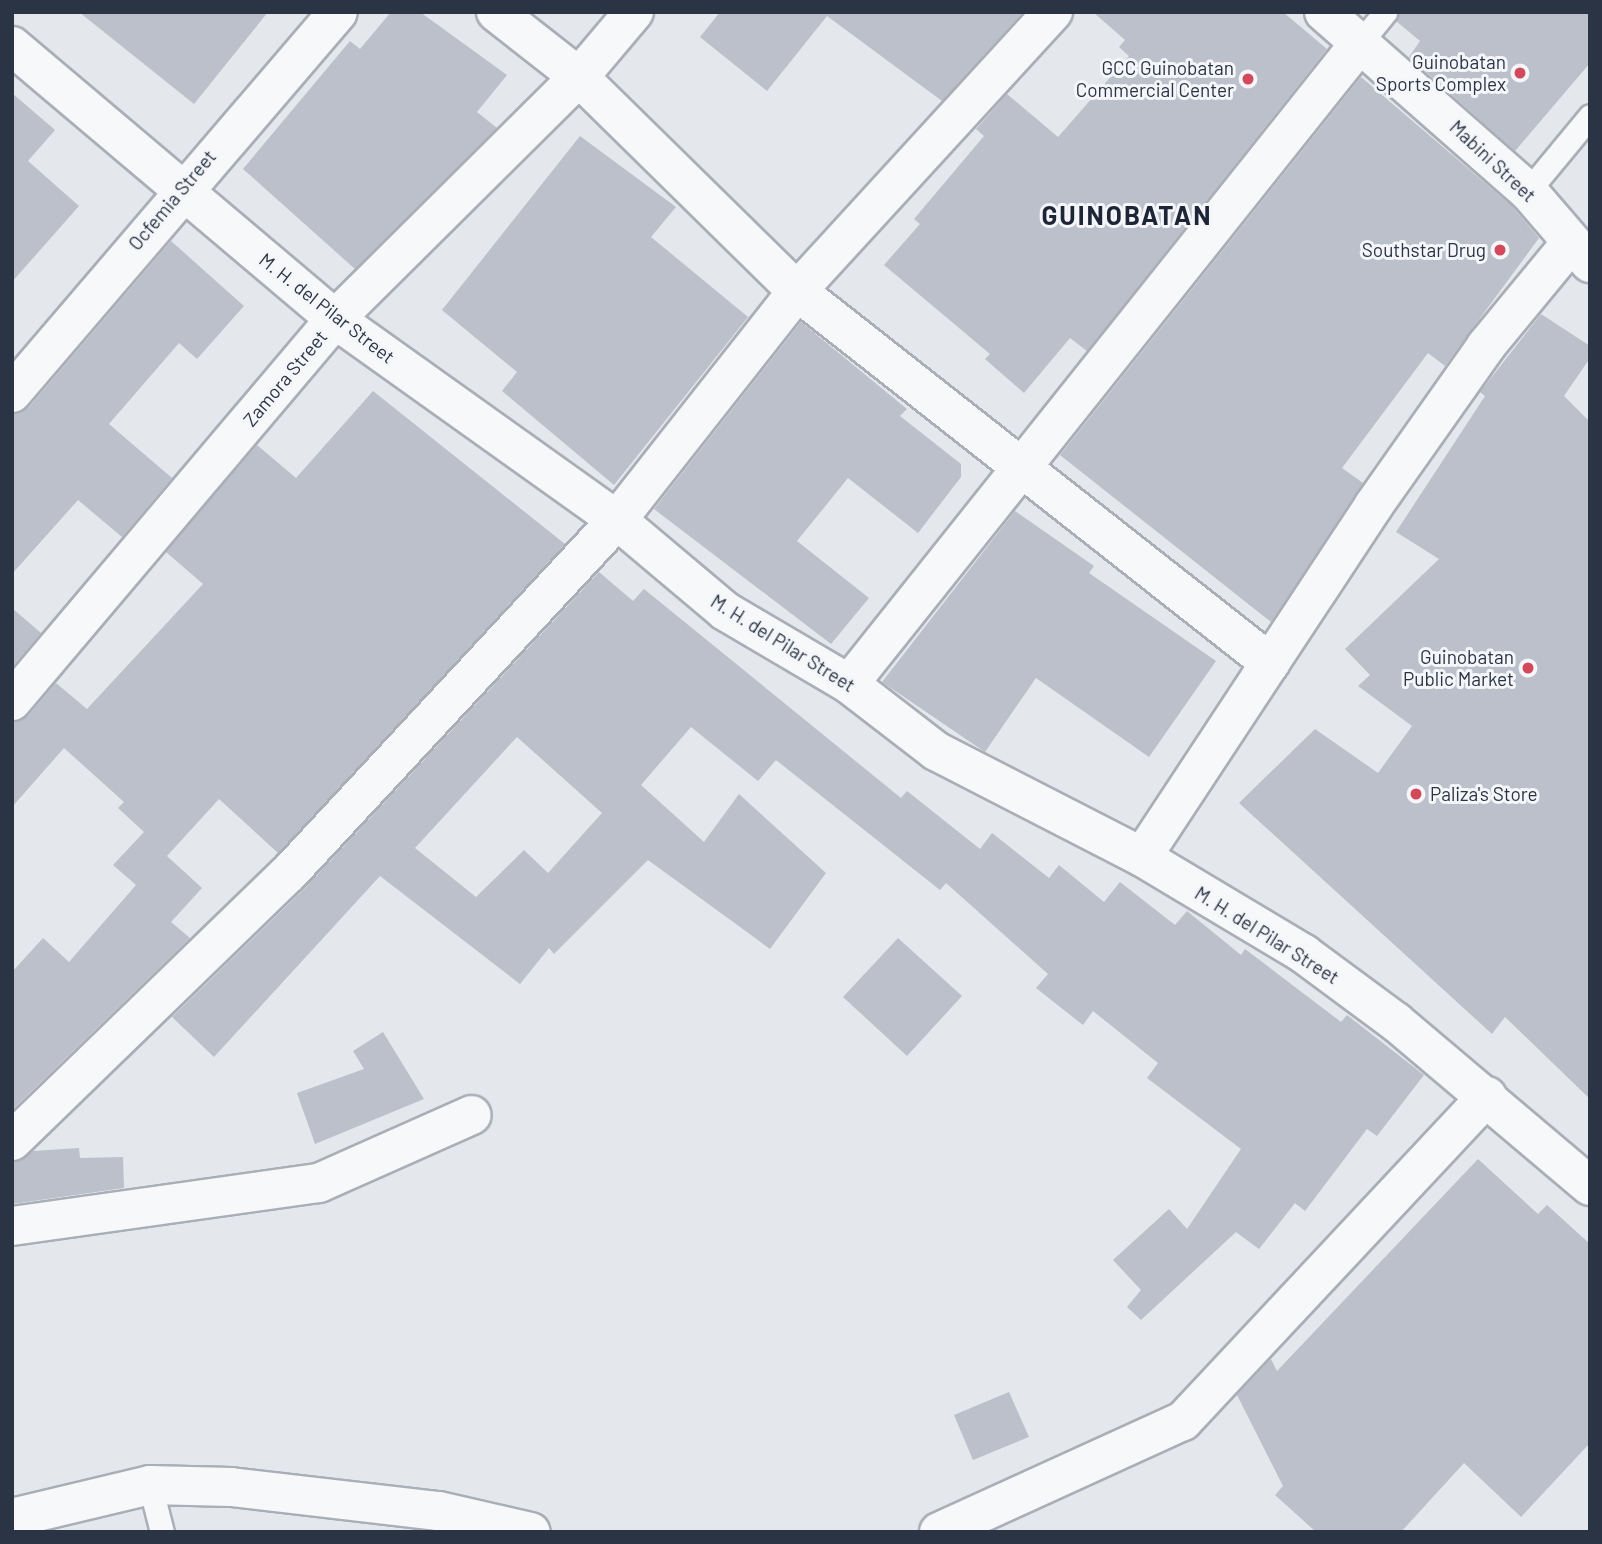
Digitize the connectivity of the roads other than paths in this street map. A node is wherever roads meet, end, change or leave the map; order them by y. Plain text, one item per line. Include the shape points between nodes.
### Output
1 (338, 12) edge
2 (496, 12) edge
3 (634, 12) edge
4 (1053, 12) edge
5 (1324, 12) edge
6 (1385, 12) edge
7 (1360, 43) junction
8 (12, 46) edge
9 (579, 77) junction
10 (1590, 116) edge
11 (181, 188) junction
12 (1528, 191) junction
13 (1580, 253) edge
14 (797, 291) junction
15 (335, 319) junction
16 (12, 393) edge
17 (1016, 467) junction
18 (617, 520) junction
19 (1270, 663) junction
20 (849, 684) junction
21 (12, 701) edge
22 (1142, 857) junction
23 (1487, 1096) junction
24 (472, 1115) dead end
25 (12, 1141) edge
26 (1590, 1186) edge
27 (12, 1226) edge
28 (150, 1485) junction
29 (12, 1518) edge
30 (162, 1532) edge
31 (531, 1532) edge
32 (939, 1532) edge

1 - 11 street, Ocfemia Street
2 - 9 street
3 - 9 street, Zamora Street
4 - 14 street
5 - 7 street, Mabini Street
6 - 7 lane
7 - 12 street, Mabini Street
7 - 17 street
8 - 11 street, M. H. del Pilar Street
9 - 14 street
9 - 15 street, Zamora Street
10 - 12 lane
11 - 15 street, M. H. del Pilar Street
11 - 16 street, Ocfemia Street
12 - 13 street, Mabini Street
13 - 19 street via 1486,346
14 - 17 street
14 - 18 street
15 - 18 street, M. H. del Pilar Street
15 - 21 street, Zamora Street
17 - 19 street
17 - 20 street
18 - 20 street, M. H. del Pilar Street via 726,611
18 - 25 street via 289,873
19 - 22 street
20 - 22 street, M. H. del Pilar Street via 936,751
22 - 23 street, M. H. del Pilar Street via 1304,954
23 - 26 street, M. H. del Pilar Street
23 - 32 street via 1183,1421 1063,1481
24 - 27 street via 319,1183
28 - 29 street
28 - 30 lane
28 - 31 street via 231,1487 439,1511

